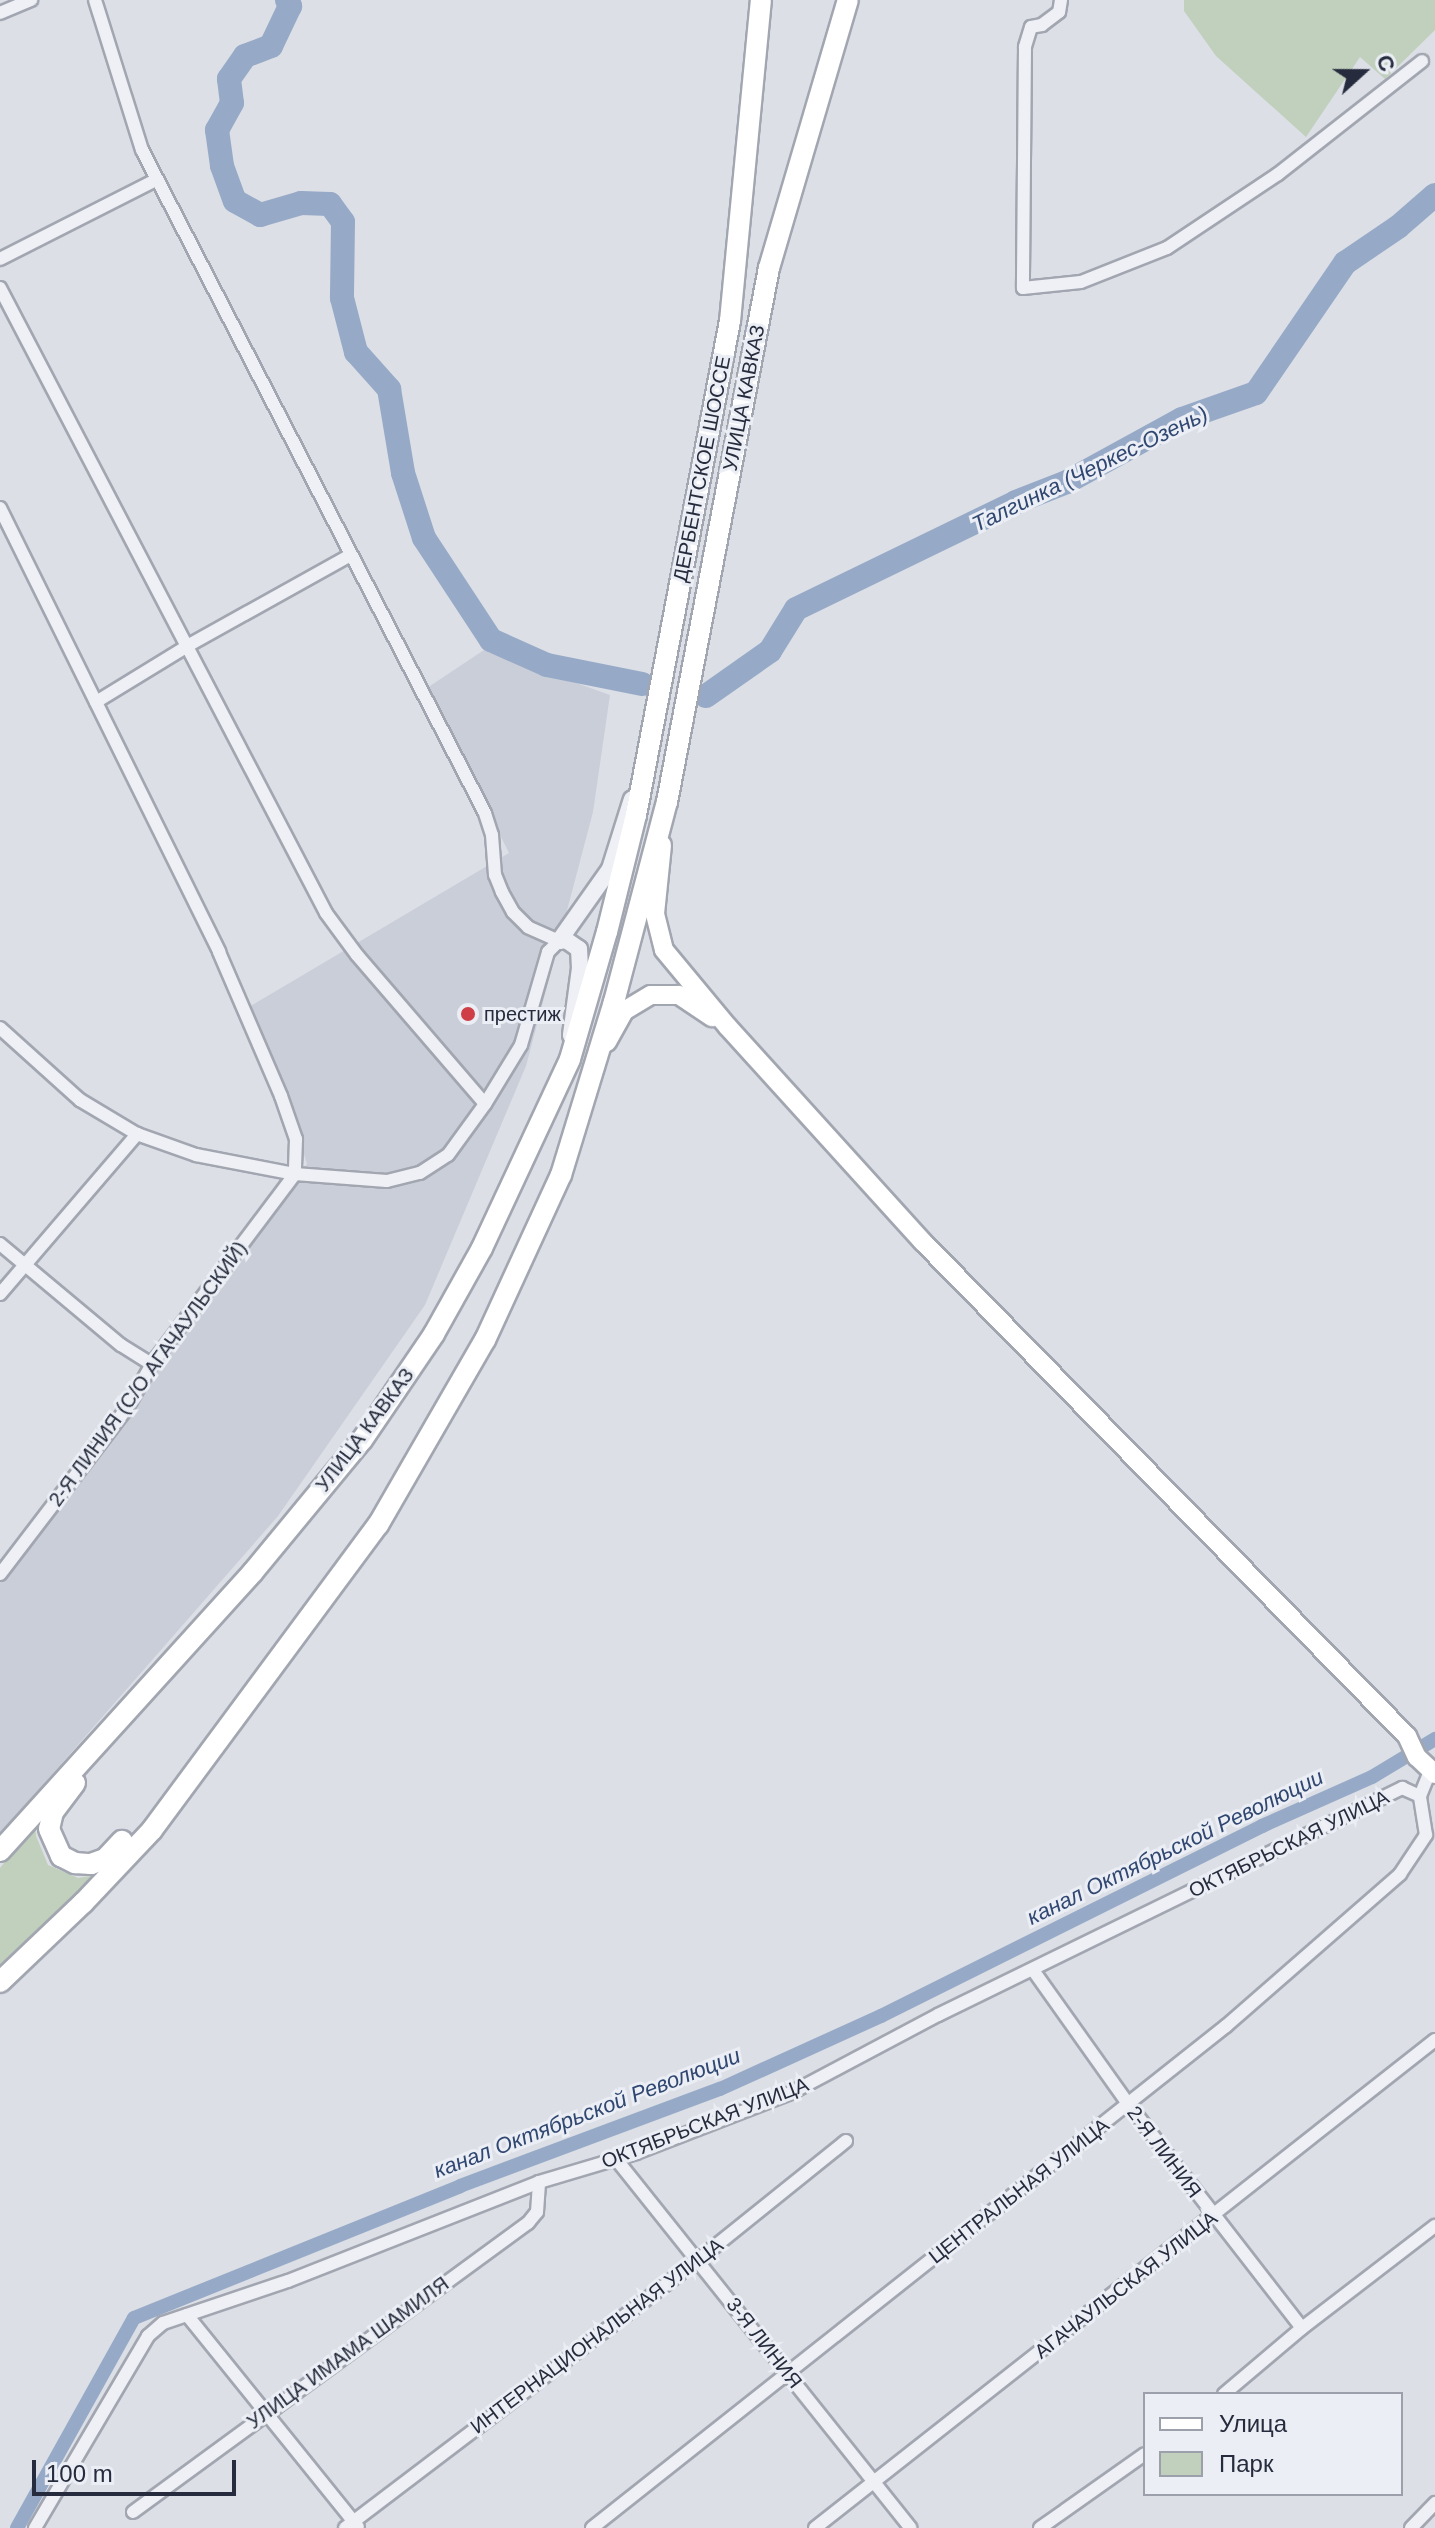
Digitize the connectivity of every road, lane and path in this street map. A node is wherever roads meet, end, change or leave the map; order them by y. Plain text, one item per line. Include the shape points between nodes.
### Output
1 (31, 0) edge
2 (95, 0) edge
3 (1061, 0) edge
4 (761, 3) edge
5 (846, 4) edge
6 (0, 13) edge
7 (1422, 61) dead end
8 (156, 180) junction
9 (0, 259) edge
10 (0, 288) edge
11 (0, 508) edge
12 (351, 555) junction
13 (189, 645) junction
14 (96, 702) junction
15 (648, 753) junction
16 (667, 802) junction
17 (607, 932) joint
18 (559, 941) junction
19 (728, 1027) junction
20 (0, 1028) edge
21 (570, 1059) junction
22 (593, 1069) junction
23 (485, 1104) junction
24 (137, 1134) junction
25 (295, 1174) junction
26 (0, 1244) edge
27 (26, 1264) junction
28 (0, 1294) edge
29 (152, 1364) junction
30 (0, 1574) edge
31 (168, 1663) junction
32 (228, 1730) junction
33 (1432, 1773) edge
34 (1420, 1796) junction
35 (1431, 1837) edge
36 (0, 1851) edge
37 (1033, 1970) junction
38 (0, 1982) edge
39 (1435, 2040) edge
40 (1129, 2105) junction
41 (846, 2141) dead end
42 (616, 2159) junction
43 (539, 2182) junction
44 (1212, 2217) junction
45 (1435, 2226) edge
46 (698, 2260) junction
47 (187, 2315) junction
48 (1302, 2328) junction
49 (787, 2372) junction
50 (1226, 2392) edge
51 (266, 2412) junction
52 (1143, 2455) edge
53 (873, 2482) junction
54 (1435, 2503) edge
55 (133, 2512) dead end
56 (352, 2526) edge
57 (35, 2528) edge
58 (592, 2528) edge
59 (815, 2528) edge
60 (911, 2528) edge
61 (1040, 2528) edge
62 (1411, 2528) edge

1 - 6 street
2 - 8 street
3 - 7 street via 1059,12 1031,27 1025,47 1023,288 1081,282 1167,248 1278,174
4 - 15 highway, ДЕРБЕНТСКОЕ ШОССЕ via 730,321
5 - 16 highway, УЛИЦА КАВКАЗ via 769,268
8 - 9 street
8 - 12 street
10 - 13 street
11 - 14 street
12 - 13 street
12 - 18 street via 485,813 502,892 528,927
13 - 14 street
13 - 23 street via 326,913
14 - 25 street via 219,952 281,1096 296,1139
15 - 17 highway, ДЕРБЕНТСКОЕ ШОССЕ
15 - 18 street via 610,869
16 - 19 main road via 655,914 664,950
16 - 22 highway, УЛИЦА КАВКАЗ
17 - 21 highway, УЛИЦА КАВКАЗ
18 - 21 street via 579,949
18 - 23 street via 548,952 521,1045
19 - 22 main road via 679,995 651,995 624,1011
19 - 33 main road via 954,1274 1407,1736
20 - 24 street via 80,1100
21 - 31 highway, УЛИЦА КАВКАЗ via 482,1248 434,1334 362,1440 253,1572
22 - 32 highway, УЛИЦА КАВКАЗ via 561,1175 485,1340 378,1525
23 - 25 street via 448,1155 420,1173 387,1181
24 - 25 street via 196,1155
24 - 27 street
25 - 29 street, 2-Я ЛИНИЯ (С/О АГАЧАУЛЬСКИЙ)
26 - 27 street
27 - 28 street
27 - 29 street via 121,1345
29 - 30 street, 2-Я ЛИНИЯ (С/О АГАЧАУЛЬСКИЙ) via 127,1408
31 - 32 highway via 53,1812 49,1829 61,1856 75,1863 105,1859
31 - 36 highway, УЛИЦА КАВКАЗ
32 - 38 highway via 152,1830
33 - 34 street
34 - 35 street
34 - 37 street, ОКТЯБРЬСКАЯ УЛИЦА via 1402,1788
35 - 40 street, ЦЕНТРАЛЬНАЯ УЛИЦА via 1400,1874
37 - 40 street, 2-Я ЛИНИЯ
37 - 42 street, ОКТЯБРЬСКАЯ УЛИЦА via 793,2092
39 - 44 street, АГАЧАУЛЬСКАЯ УЛИЦА
40 - 44 street, 2-Я ЛИНИЯ
40 - 49 street, ЦЕНТРАЛЬНАЯ УЛИЦА
41 - 46 street, ИНТЕРНАЦИОНАЛЬНАЯ УЛИЦА
42 - 43 street, ОКТЯБРЬСКАЯ УЛИЦА
42 - 46 street, 3-Я ЛИНИЯ
43 - 47 street, ОКТЯБРЬСКАЯ УЛИЦА
43 - 51 street, УЛИЦА ИМАМА ШАМИЛЯ via 537,2212 528,2223
44 - 48 street, 2-Я ЛИНИЯ
44 - 53 street, АГАЧАУЛЬСКАЯ УЛИЦА
45 - 48 street
46 - 49 street, 3-Я ЛИНИЯ
46 - 56 street, ИНТЕРНАЦИОНАЛЬНАЯ УЛИЦА
47 - 51 street
47 - 57 street, ОКТЯБРЬСКАЯ УЛИЦА via 163,2323 148,2336
48 - 50 street
49 - 53 street, 3-Я ЛИНИЯ
49 - 58 street, ЦЕНТРАЛЬНАЯ УЛИЦА
51 - 55 street, УЛИЦА ИМАМА ШАМИЛЯ
51 - 56 street
52 - 61 street
53 - 59 street, АГАЧАУЛЬСКАЯ УЛИЦА
53 - 60 street, 3-Я ЛИНИЯ
54 - 62 street

